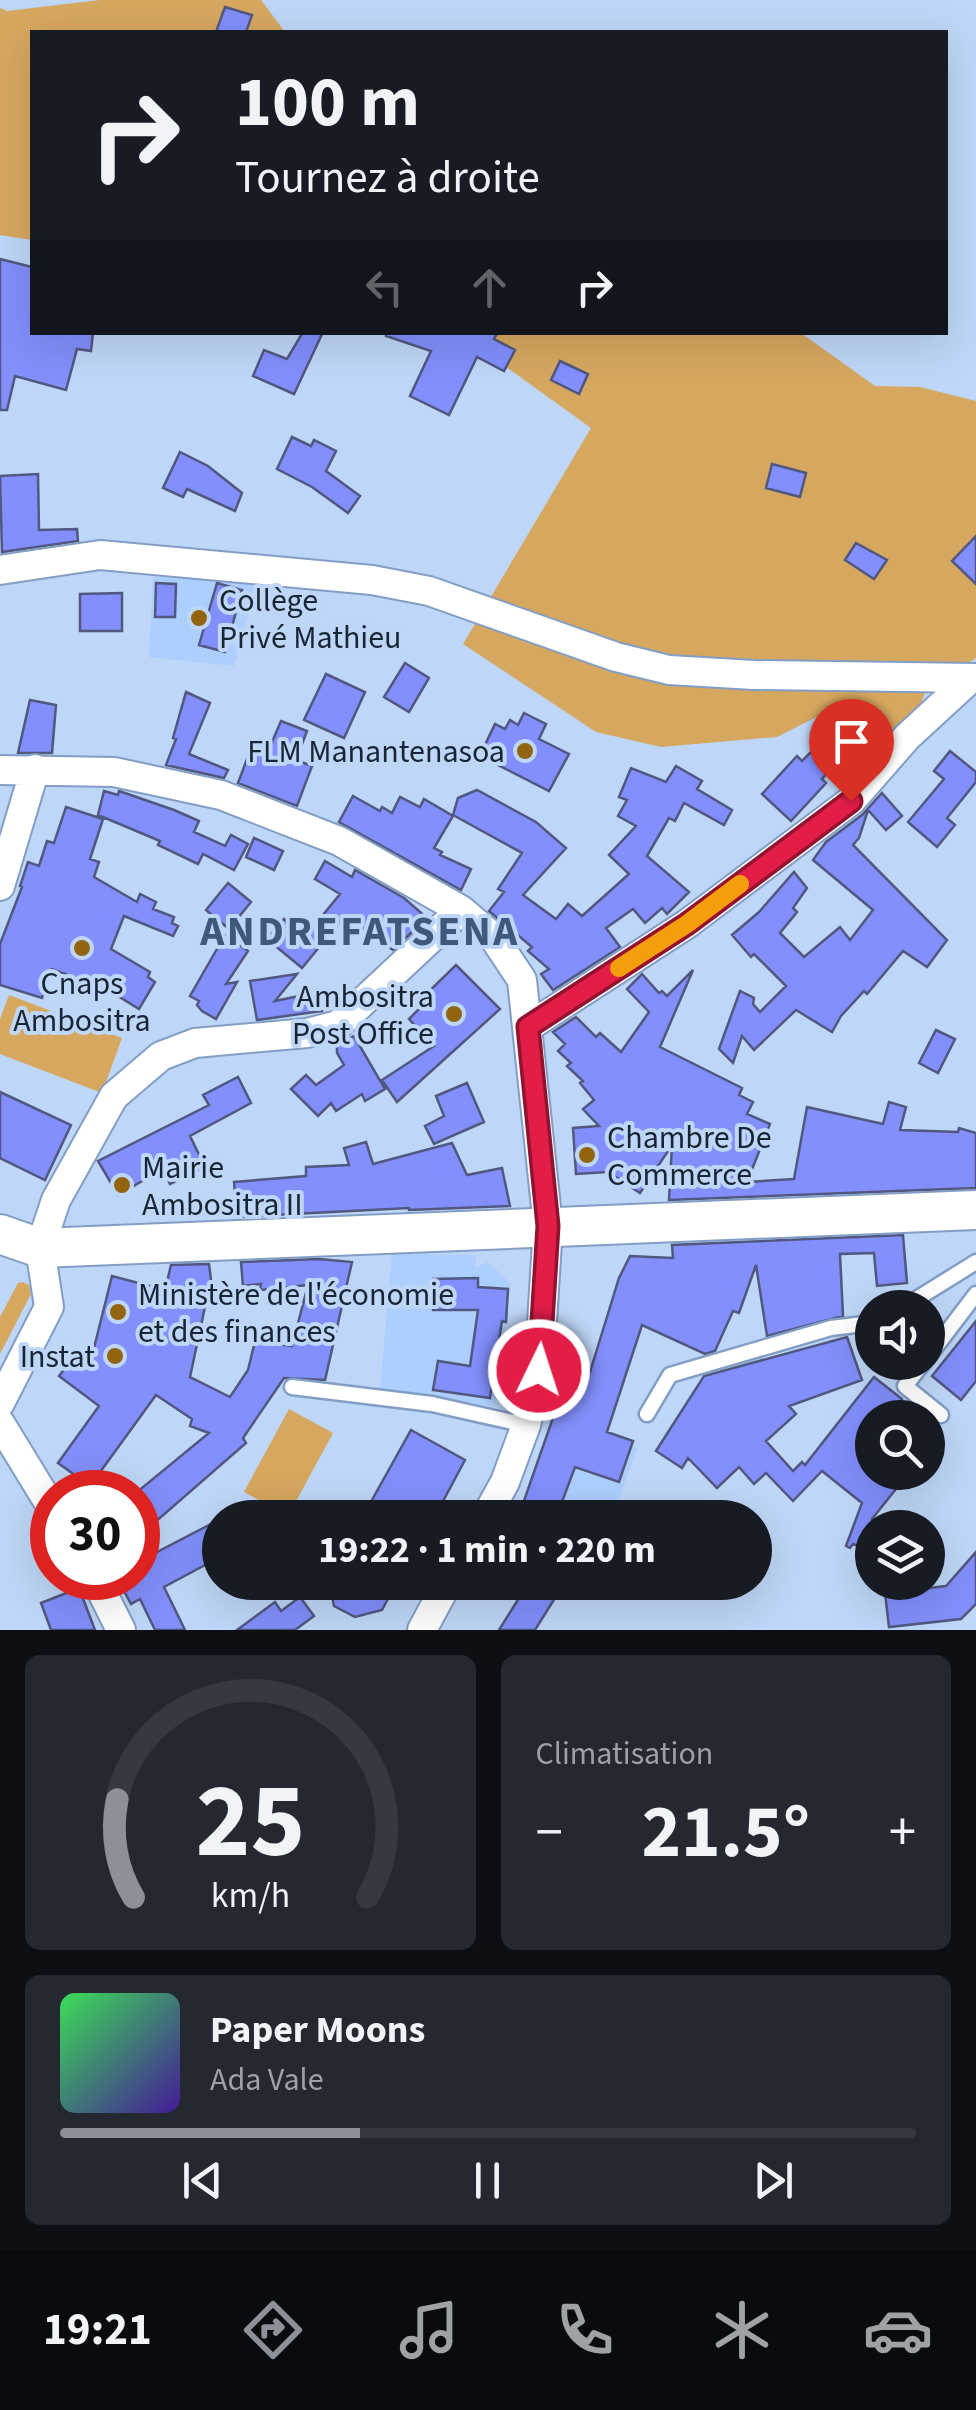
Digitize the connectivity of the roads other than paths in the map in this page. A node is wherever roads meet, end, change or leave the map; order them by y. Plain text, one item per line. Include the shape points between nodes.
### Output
1 (0, 570) edge
2 (973, 678) edge
3 (35, 769) junction
4 (0, 770) edge
5 (0, 886) edge
6 (461, 910) junction
7 (528, 1027) junction
8 (976, 1210) edge
9 (548, 1226) junction
10 (0, 1234) edge
11 (40, 1248) junction
12 (976, 1262) edge
13 (931, 1290) edge
14 (976, 1294) edge
15 (855, 1325) edge
16 (945, 1335) edge
17 (911, 1380) edge
18 (292, 1387) dead end
19 (923, 1400) edge
20 (0, 1403) edge
21 (648, 1414) dead end
22 (0, 1422) edge
23 (526, 1425) junction
24 (30, 1472) edge
25 (494, 1500) edge
26 (106, 1600) edge
27 (438, 1600) edge
28 (121, 1630) edge
29 (422, 1630) edge

1 - 2 street via 100,555 372,580 429,591 616,658 669,670
2 - 7 street via 907,737 851,801 687,924
3 - 4 street
3 - 5 street
3 - 6 street via 114,772 221,795 339,841
6 - 7 street via 494,938 522,980
6 - 11 street via 338,1024 196,1044 161,1056 114,1096 56,1200
7 - 9 street
8 - 9 street
9 - 11 street
9 - 23 street via 539,1370
10 - 11 street
11 - 20 street via 49,1307
12 - 13 lane
14 - 16 lane
15 - 21 lane via 670,1375
17 - 19 lane via 906,1386
18 - 23 lane via 432,1404
22 - 24 street
23 - 25 street
26 - 28 street
27 - 29 street

